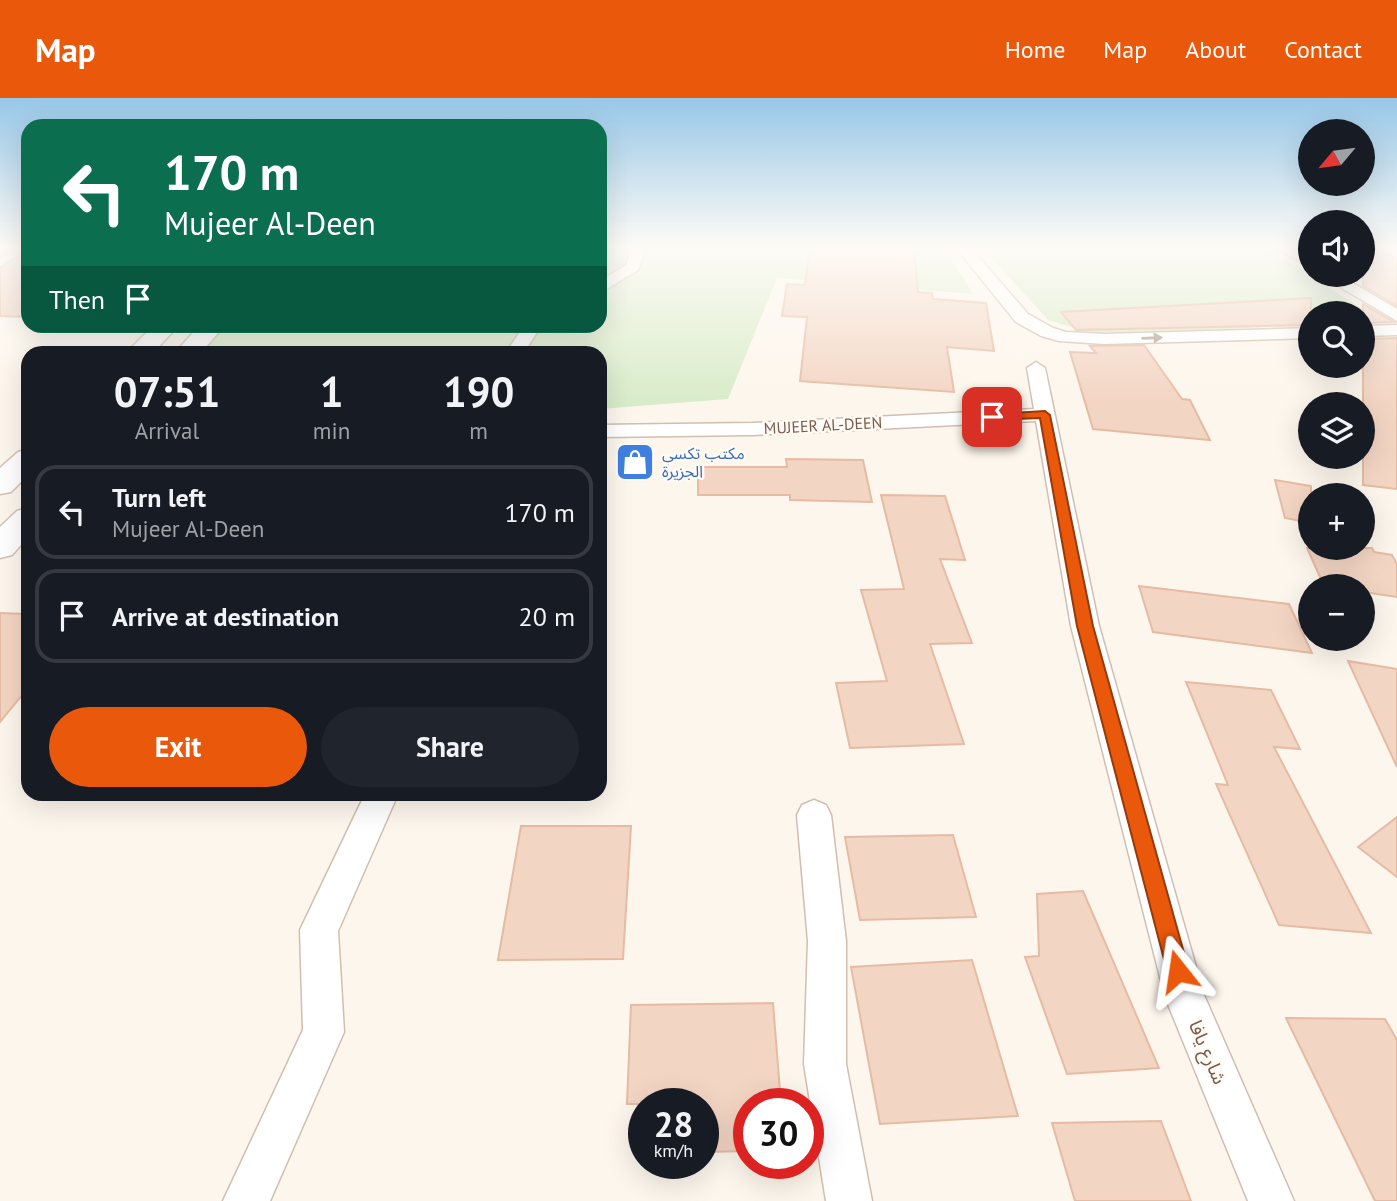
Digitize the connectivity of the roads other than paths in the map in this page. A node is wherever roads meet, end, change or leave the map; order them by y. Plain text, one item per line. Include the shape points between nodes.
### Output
1 (1006, 299) edge
2 (1007, 299) edge
3 (1369, 299) edge
4 (1397, 316) edge
5 (1397, 330) edge
6 (1375, 331) edge
7 (159, 333) edge
8 (206, 333) edge
9 (1298, 333) edge
10 (1104, 340) junction
11 (145, 346) edge
12 (193, 346) edge
13 (1037, 354) junction
14 (1045, 415) junction
15 (607, 431) edge
16 (21, 465) edge
17 (0, 485) edge
18 (21, 525) edge
19 (0, 547) edge
20 (379, 801) edge
21 (814, 815) dead end
22 (246, 1201) edge
23 (849, 1201) edge
24 (1270, 1201) edge

1 - 13 street, شارع يافا
2 - 10 street via 1032,325 1047,332
3 - 4 street
5 - 6 street
7 - 11 main road
8 - 12 main road
10 -> 9 street
10 - 13 street
13 - 14 street, شارع يافا
14 - 15 street, MUJEER AL-DEEN
14 - 24 street, شارع يافا via 1085,626 1185,997
16 - 17 main road
18 - 19 main road
20 - 22 street via 319,930 324,1032
21 - 23 street via 827,941 825,1064

